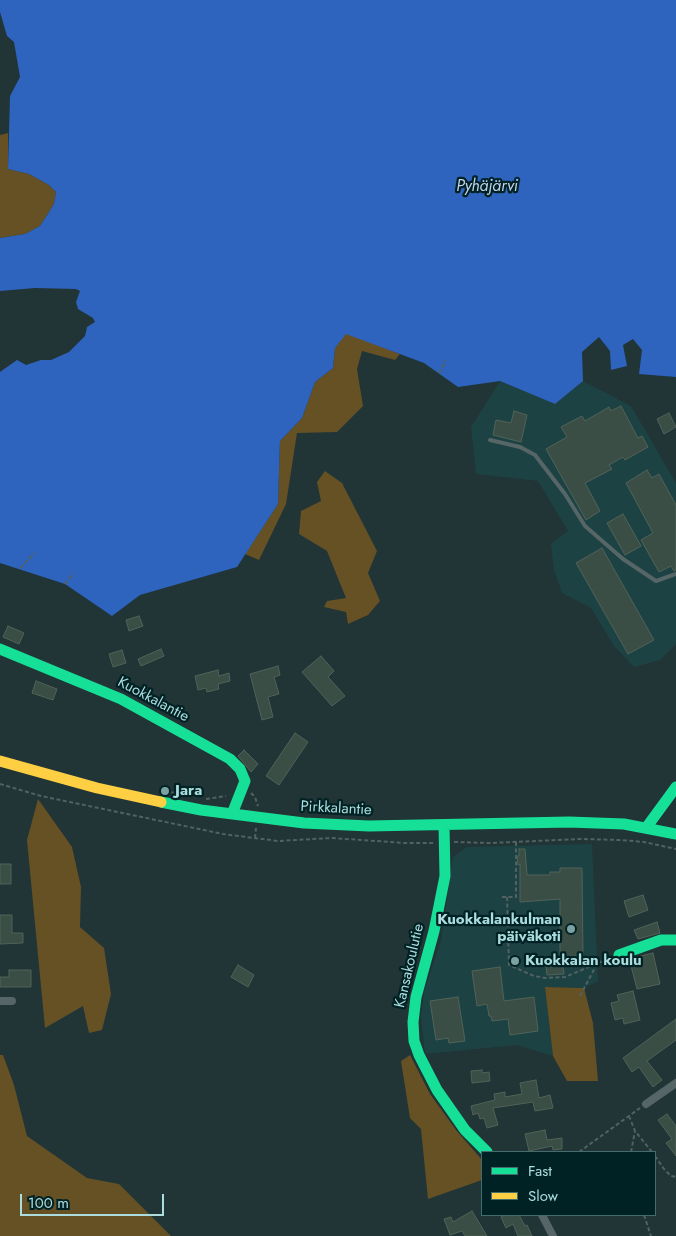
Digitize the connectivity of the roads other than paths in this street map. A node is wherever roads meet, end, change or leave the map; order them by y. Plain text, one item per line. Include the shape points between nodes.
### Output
1 (490, 440) dead end
2 (676, 574) edge
3 (0, 649) edge
4 (0, 761) edge
5 (676, 787) edge
6 (232, 814) junction
7 (444, 825) junction
8 (646, 828) junction
9 (676, 834) edge
10 (676, 940) edge
11 (619, 955) road end
12 (0, 1001) edge
13 (12, 1001) dead end
14 (676, 1083) edge
15 (646, 1104) road end
16 (486, 1151) edge
17 (543, 1216) edge
18 (553, 1236) edge

1 - 2 lane via 535,454 584,526 623,560 656,581
3 - 6 street, Kuokkalantie via 121,699 230,759 240,769 245,781
4 - 6 street, Pirkkalantie via 144,799
5 - 8 street
6 - 7 street, Pirkkalantie via 304,824
7 - 8 street, Pirkkalantie via 560,822
7 - 16 street, Kansakoulutie via 445,876 416,997 414,1041 437,1090 465,1130
8 - 9 street, Pirkkalantie
10 - 11 street via 661,940
12 - 13 street
14 - 15 street
17 - 18 street

